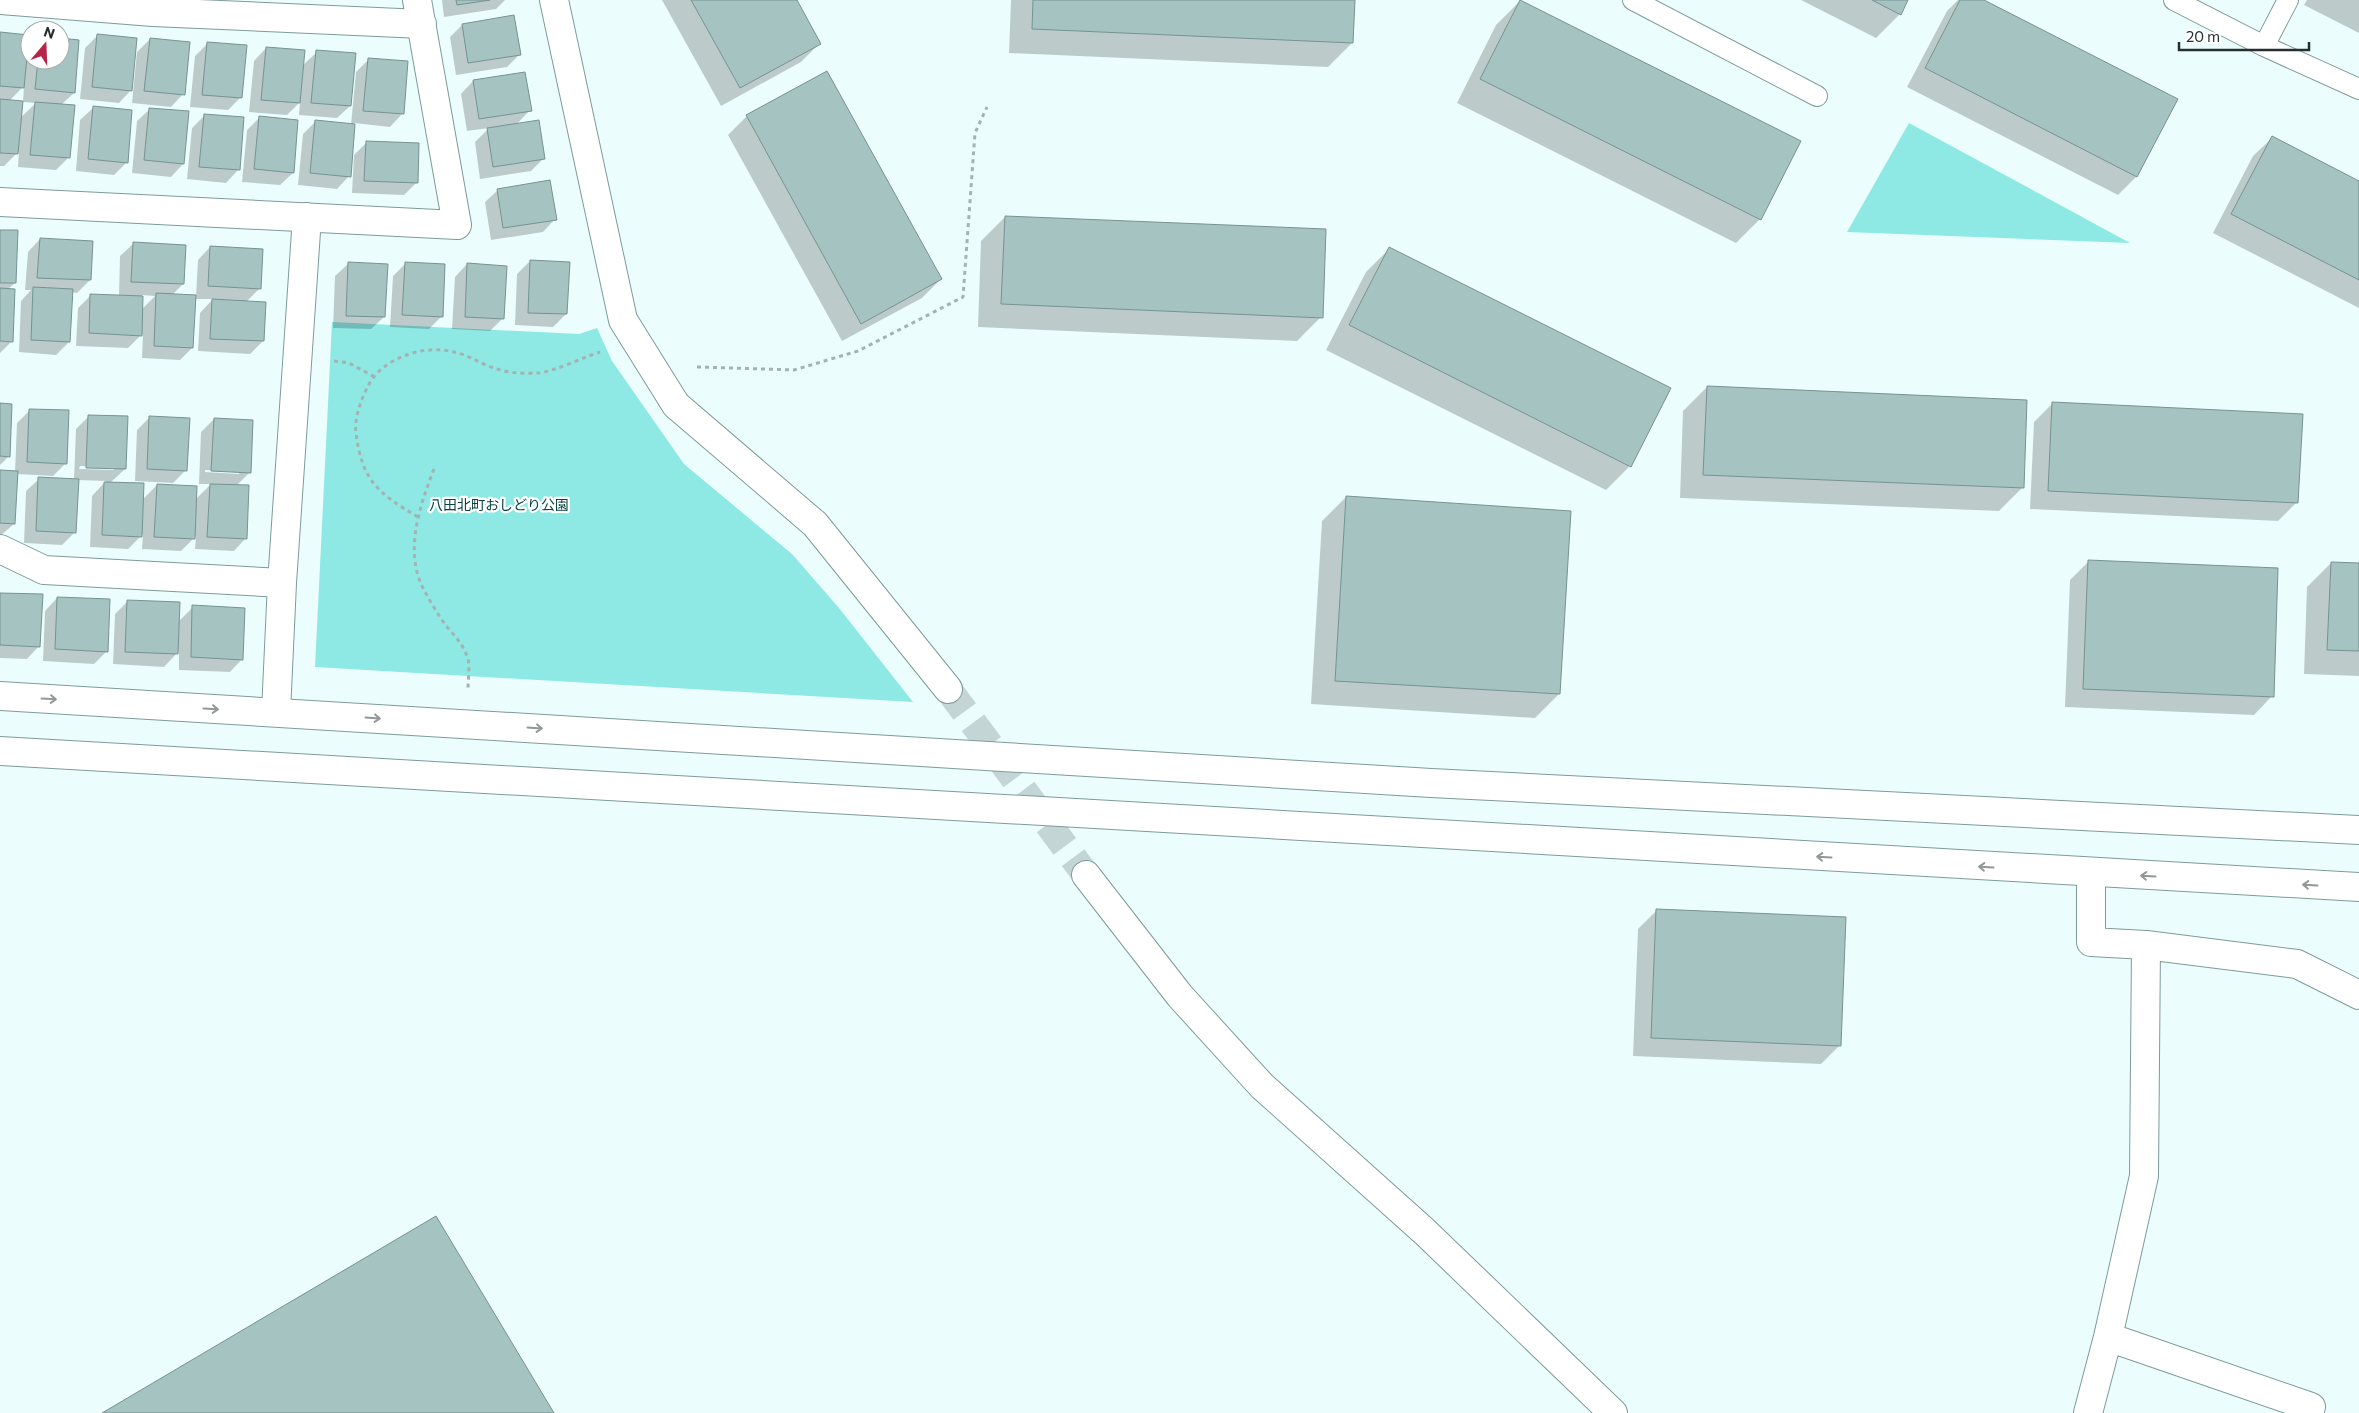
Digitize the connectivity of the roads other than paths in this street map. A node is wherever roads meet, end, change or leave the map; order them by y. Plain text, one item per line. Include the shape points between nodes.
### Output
1 (0, 0) edge
2 (554, 0) edge
3 (1633, 0) edge
4 (2174, 0) edge
5 (2288, 0) edge
6 (154, 6) edge
7 (420, 12) edge
8 (2264, 46) junction
9 (2359, 89) edge
10 (1817, 96) dead end
11 (0, 202) edge
12 (307, 217) junction
13 (0, 549) edge
14 (282, 583) junction
15 (948, 690) tunnel mouth
16 (0, 696) edge
17 (276, 712) junction
18 (0, 751) edge
19 (2359, 830) edge
20 (2091, 873) junction
21 (1086, 874) tunnel mouth
22 (2359, 887) edge
23 (2146, 945) junction
24 (2359, 995) edge
25 (2108, 1337) junction
26 (1613, 1413) edge
27 (2088, 1413) edge
28 (2309, 1413) edge

1 - 6 street
2 - 15 street via 623,320 676,405 814,524
3 - 10 lane
4 - 8 lane
5 - 8 lane
6 - 7 street
7 - 12 street via 457,225
8 - 9 lane
11 - 12 street
12 - 14 street
13 - 14 street via 44,570
14 - 17 street
16 -> 17 street
17 -> 19 street via 1431,784
20 -> 18 street
22 -> 20 street
20 - 23 street via 2091,942
21 - 26 street via 1180,996 1262,1086 1425,1232
23 - 24 street via 2297,964
23 - 25 street via 2144,1176
25 - 27 street
25 - 28 street via 2311,1407

